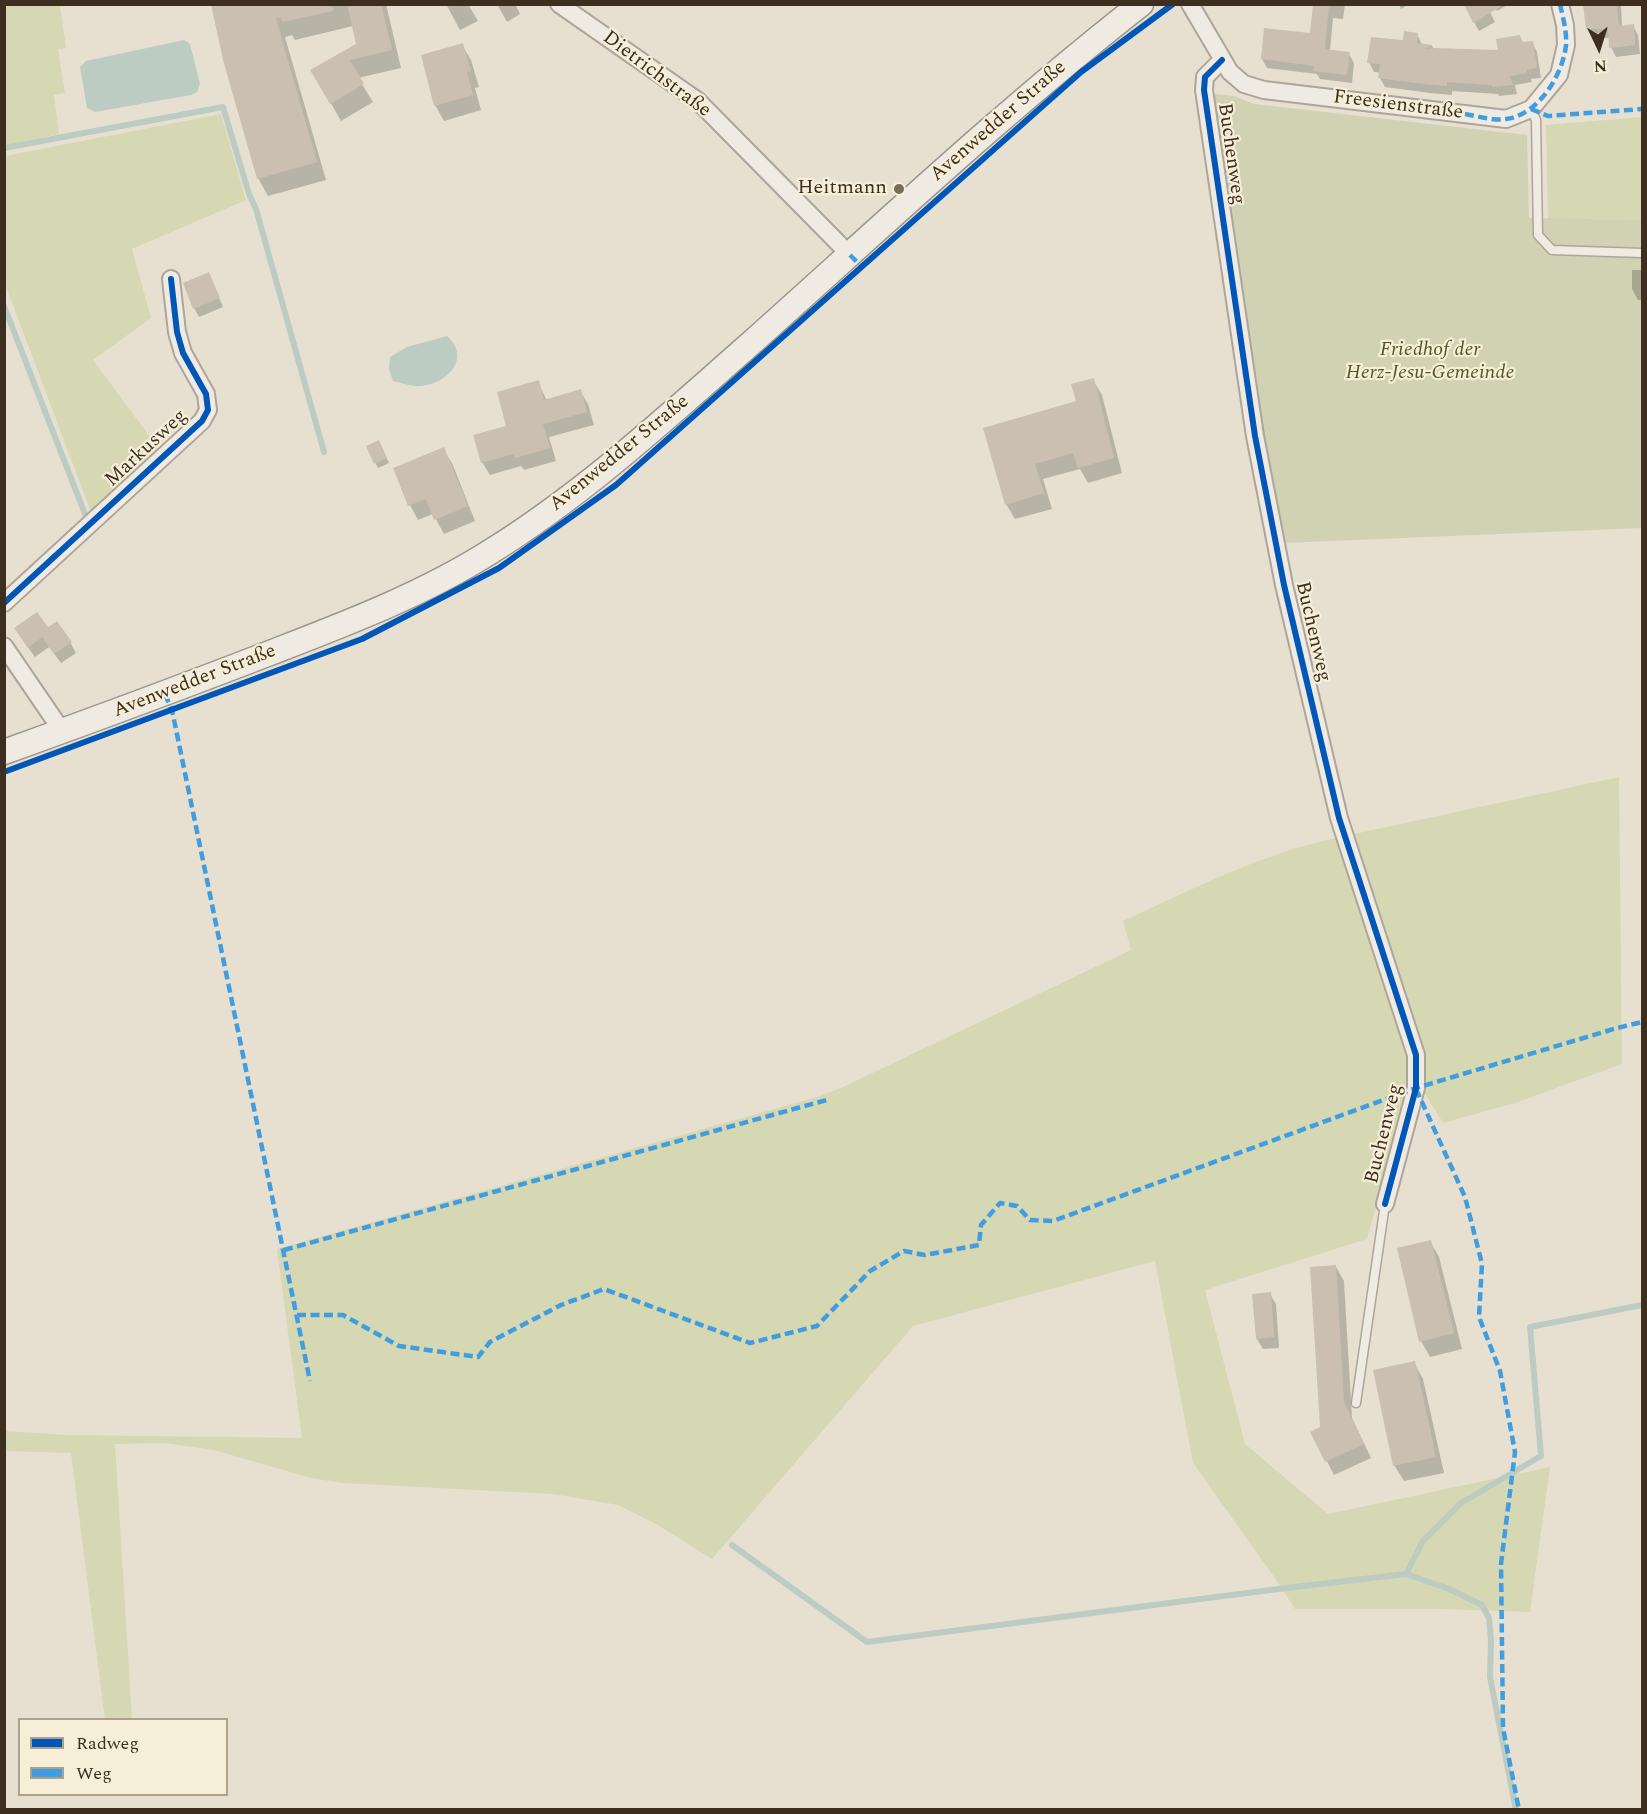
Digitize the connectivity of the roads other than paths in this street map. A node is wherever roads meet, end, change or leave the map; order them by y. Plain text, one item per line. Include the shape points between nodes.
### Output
1 (559, 4) edge
2 (1141, 4) edge
3 (1190, 4) edge
4 (1560, 4) edge
5 (1222, 60) junction
6 (1531, 110) junction
7 (1642, 253) edge
8 (850, 255) junction
9 (171, 279) dead end
10 (4, 603) edge
11 (4, 646) edge
12 (62, 731) junction
13 (4, 752) edge
14 (1385, 1204) joint
15 (1356, 1403) dead end

1 - 8 street, Dietrichstraße via 698,101
2 - 8 main road, Avenwedder Straße via 1069,61
3 - 5 street, Freesienstraße
4 - 6 street via 1566,45 1559,75
5 - 6 street, Freesienstraße via 1244,84 1263,90 1506,119
5 - 14 street, Buchenweg via 1205,77 1204,90 1259,459 1338,818 1416,1055 1416,1088
6 - 7 lane via 1536,120 1538,235 1552,250
8 - 12 main road, Avenwedder Straße via 626,454 489,554 348,624
9 - 10 street, Markusweg via 183,353 206,394 207,410 202,421
11 - 12 street
12 - 13 main road, Avenwedder Straße
14 - 15 lane

